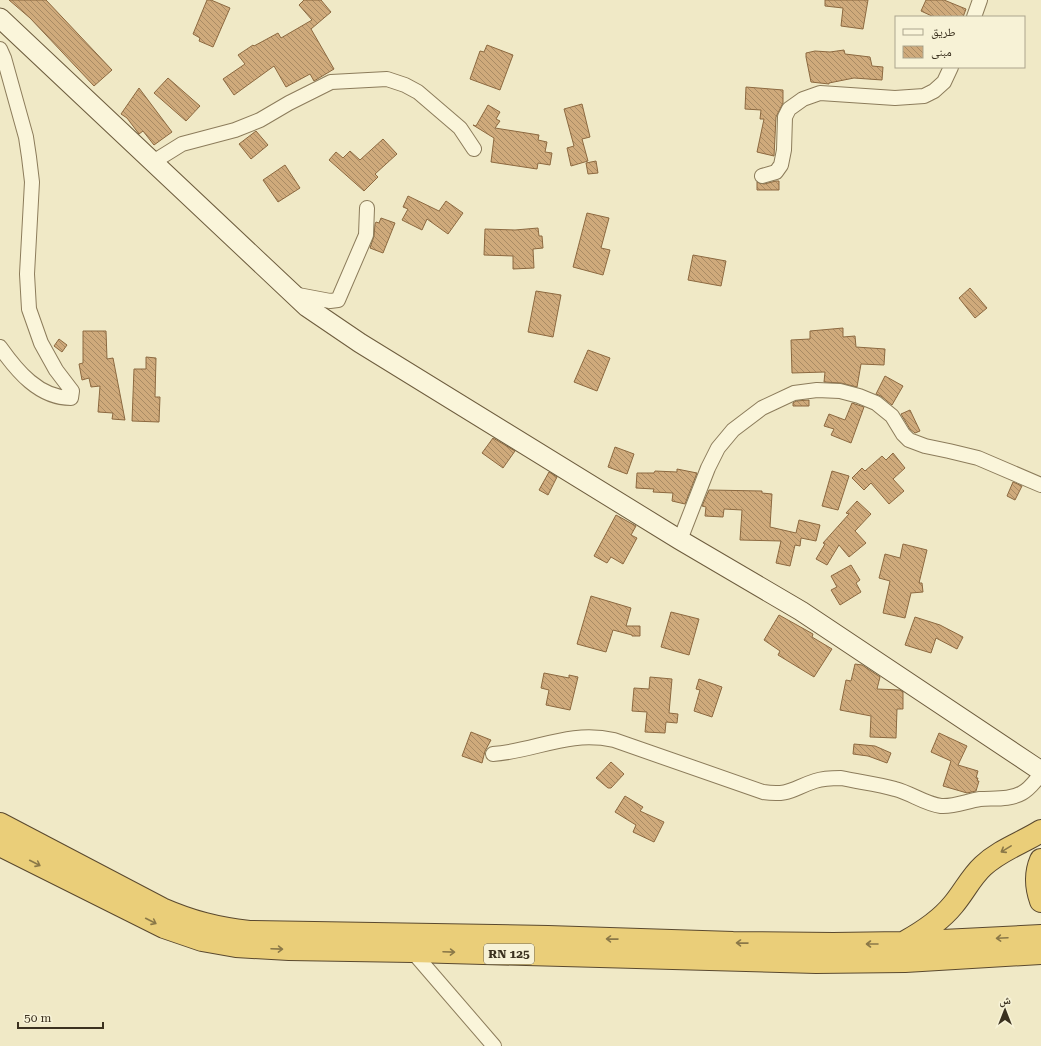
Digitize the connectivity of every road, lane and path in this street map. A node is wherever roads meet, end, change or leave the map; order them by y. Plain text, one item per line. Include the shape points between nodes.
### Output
1 (980, 0) edge
2 (974, 16) edge
3 (0, 18) edge
4 (0, 49) edge
5 (951, 68) edge
6 (474, 150) dead end
7 (153, 162) junction
8 (762, 176) dead end
9 (367, 208) dead end
10 (293, 294) junction
11 (0, 347) edge
12 (1041, 485) edge
13 (680, 540) junction
14 (493, 754) dead end
15 (1041, 772) edge
16 (0, 824) edge
17 (1041, 831) edge
18 (0, 845) edge
19 (1041, 860) edge
20 (1041, 901) edge
21 (1041, 936) edge
22 (902, 943) junction
23 (412, 950) junction
24 (1041, 953) edge
25 (494, 1046) edge

1 - 2 street
3 - 7 main road
4 - 11 street via 22,122 32,182 27,274 29,309 41,343 56,370 72,391 72,398 48,394 33,384 14,366
5 - 8 street via 944,82 924,96 895,98 820,93 803,100 789,109 785,117 781,165 776,172
6 - 7 street via 460,128 418,92 387,79 331,82 260,120 235,130 182,144
7 - 10 main road
9 - 10 street via 366,235 338,300 330,301
10 - 13 main road via 360,343
12 - 13 street via 978,458 909,440 892,416 876,403 859,396 840,391 794,393 756,412 733,430 718,448
13 - 15 main road via 814,619
14 - 15 street via 514,752 567,739 605,738 763,792 779,794 815,781 841,778 895,789 941,806 1017,796 1028,789
22 -> 16 highway via 733,943 249,932 203,924 169,912
17 -> 22 highway via 992,858 975,874 945,914 924,932
18 -> 23 highway, RN 125 via 164,927 202,940 272,949
19 - 20 highway via 1036,884
21 -> 22 highway
23 -> 24 highway, RN 125 via 808,962 905,961
23 - 25 street

